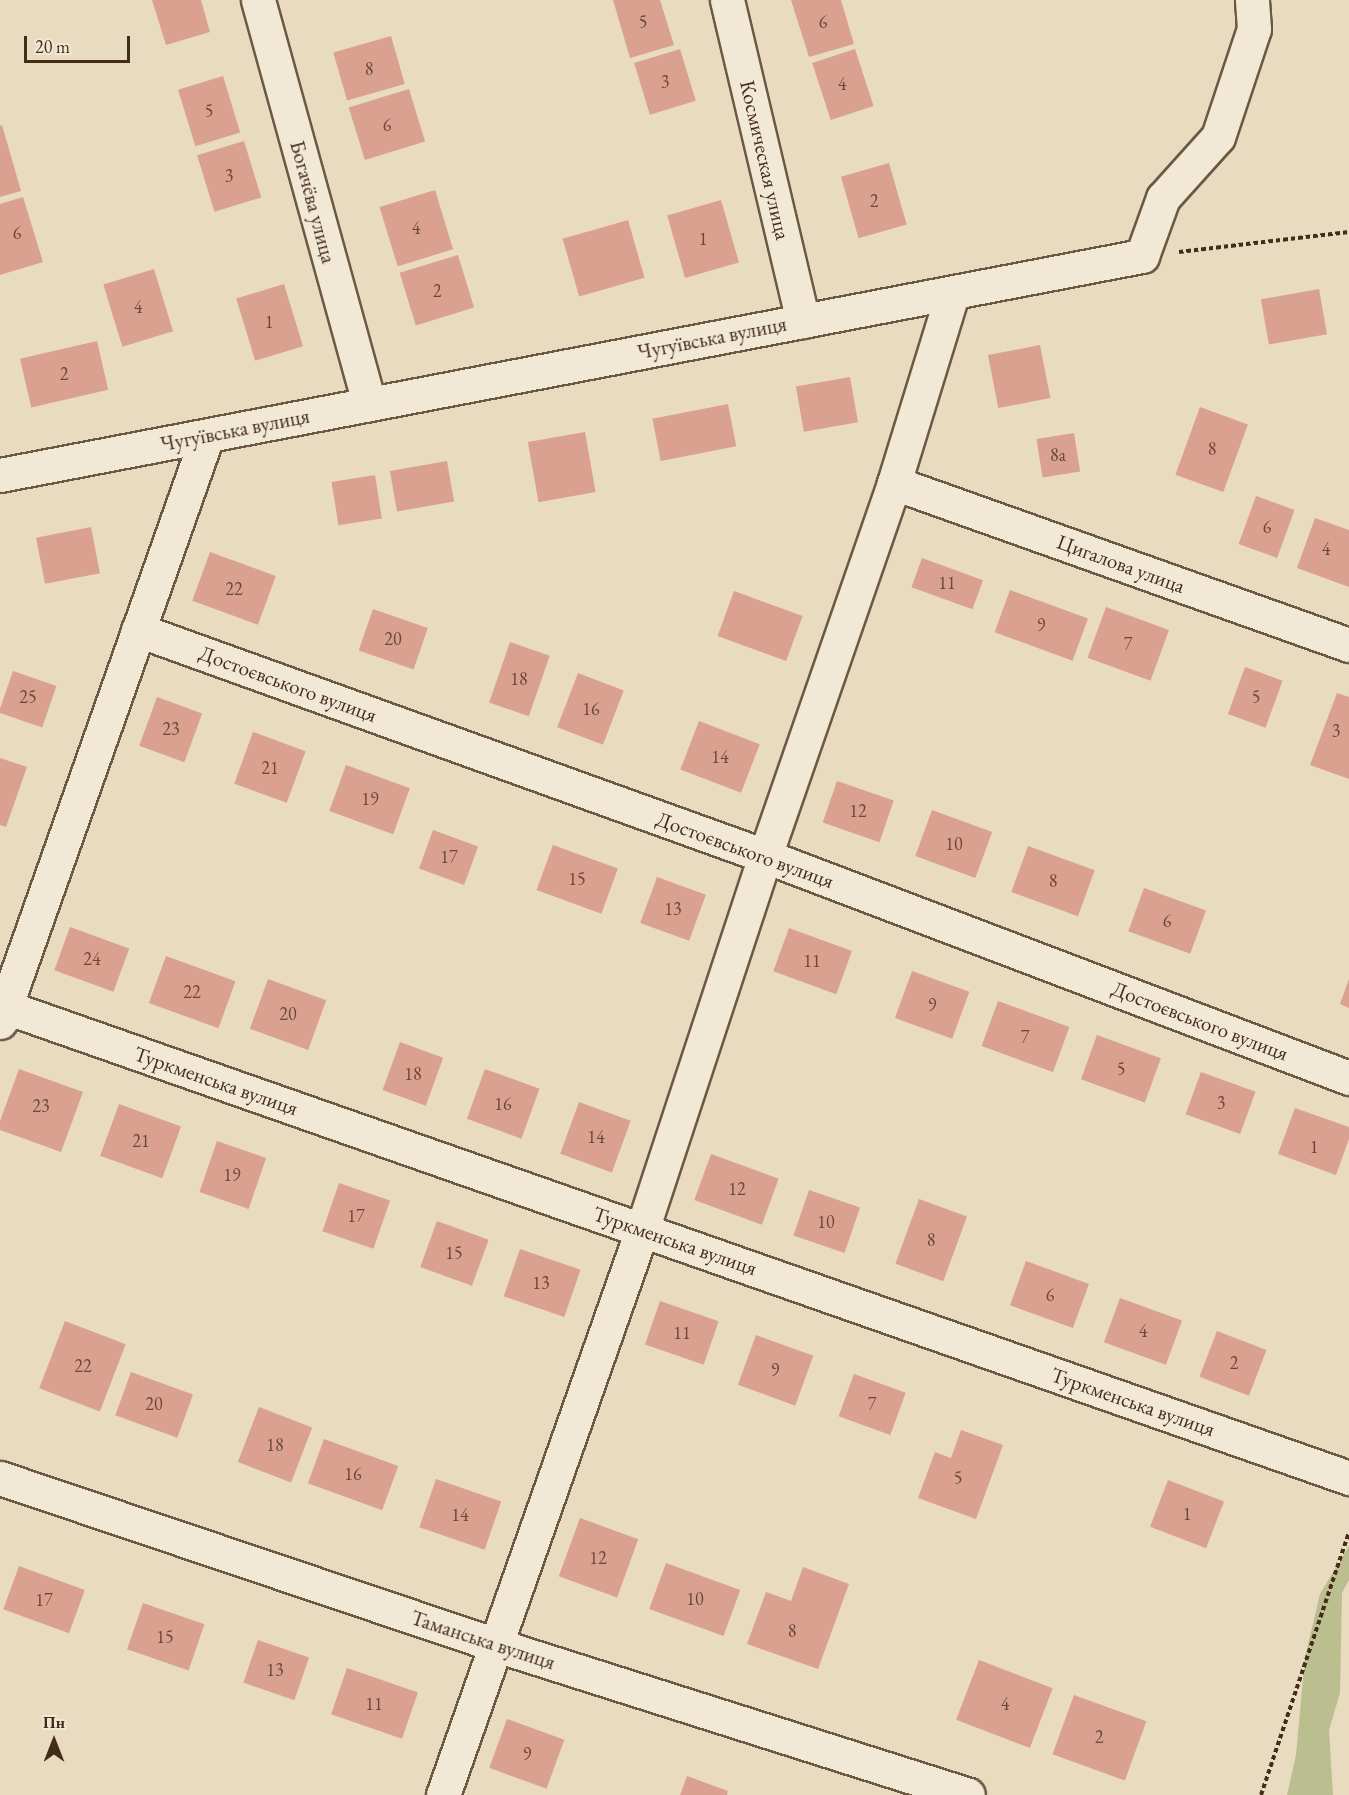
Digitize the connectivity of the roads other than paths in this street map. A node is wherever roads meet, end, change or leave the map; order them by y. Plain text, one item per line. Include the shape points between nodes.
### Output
1 (258, 0) edge
2 (727, 0) edge
3 (1252, 0) edge
4 (952, 294) junction
5 (803, 321) junction
6 (369, 404) junction
7 (207, 436) junction
8 (0, 475) edge
9 (894, 483) junction
10 (138, 630) junction
11 (1349, 645) edge
12 (765, 856) junction
13 (2, 1011) edge
14 (1349, 1078) edge
15 (642, 1230) junction
16 (0, 1478) edge
17 (1349, 1478) edge
18 (496, 1645) junction
19 (442, 1795) edge
20 (968, 1795) edge

1 - 6 street, Богачёва улица
2 - 5 street, Космическая улица
3 - 4 street, Чугуївська вулиця via 1254,29 1218,136 1163,198 1142,256
4 - 5 street, Чугуївська вулиця
4 - 9 street
5 - 6 street, Чугуївська вулиця
6 - 7 street, Чугуївська вулиця
7 - 8 street, Чугуївська вулиця
7 - 10 street
9 - 11 street, Цигалова улица
9 - 12 street
10 - 12 street, Достоєвського вулиця
10 - 13 street
12 - 14 street, Достоєвського вулиця
12 - 15 street
13 - 15 street, Туркменська вулиця
15 - 17 street, Туркменська вулиця
15 - 18 street
16 - 18 street, Таманська вулиця
18 - 19 street
18 - 20 street, Таманська вулиця

